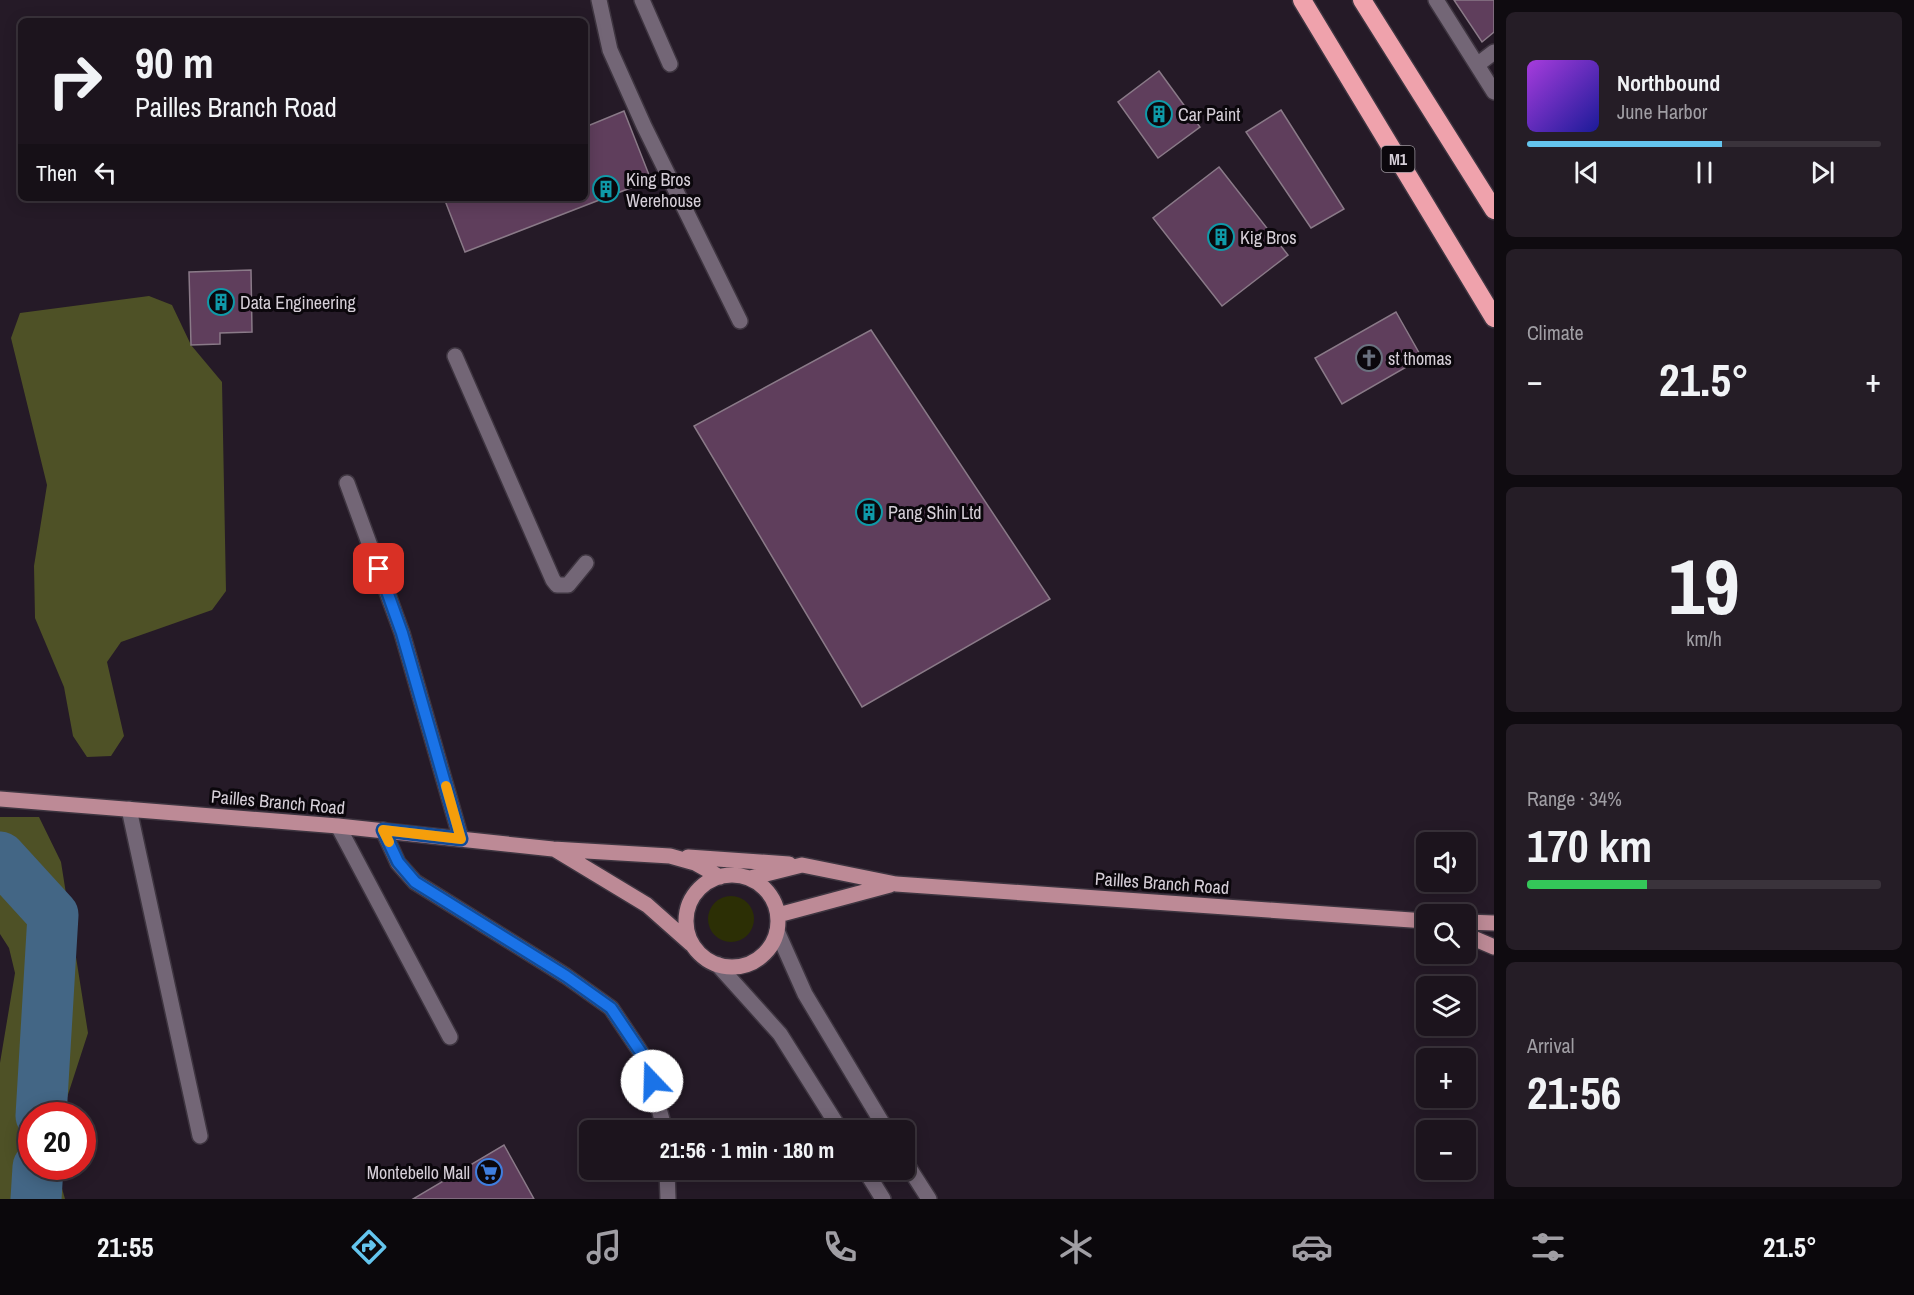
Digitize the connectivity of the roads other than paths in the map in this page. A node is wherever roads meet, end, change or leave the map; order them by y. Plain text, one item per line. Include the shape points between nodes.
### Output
1 (599, 0) edge
2 (642, 0) edge
3 (1302, 0) edge
4 (1362, 0) edge
5 (1436, 0) edge
6 (1494, 52) edge
7 (670, 64) dead end
8 (1477, 65) junction
9 (1494, 92) edge
10 (1494, 210) edge
11 (1494, 318) edge
12 (740, 321) dead end
13 (455, 356) dead end
14 (347, 483) dead end
15 (586, 563) dead end
16 (0, 799) edge
17 (129, 809) junction
18 (338, 826) junction
19 (383, 830) junction
20 (461, 839) junction
21 (553, 849) junction
22 (670, 856) junction
23 (802, 865) junction
24 (720, 877) junction
25 (750, 878) junction
26 (896, 884) junction
27 (778, 915) junction
28 (1416, 920) edge
29 (1476, 922) edge
30 (1494, 923) edge
31 (777, 931) junction
32 (1476, 939) edge
33 (693, 946) junction
34 (1494, 947) edge
35 (717, 964) junction
36 (450, 1037) dead end
37 (662, 1120) edge
38 (834, 1120) edge
39 (879, 1120) edge
40 (200, 1136) dead end
41 (915, 1178) edge
42 (667, 1180) edge
43 (872, 1180) edge
44 (668, 1199) edge
45 (884, 1199) edge
46 (928, 1199) edge

1 - 12 street via 615,61
2 - 7 street
3 - 11 highway, M1
4 - 10 highway
5 - 8 street
6 - 8 street
8 - 9 street
13 - 15 street via 553,580 557,585 568,585
14 - 20 street via 402,633
16 - 17 main road, Pailles Branch Road
17 - 18 main road, Pailles Branch Road
17 - 40 street
18 - 19 main road, Pailles Branch Road
18 - 36 street
19 - 20 main road, Pailles Branch Road
19 - 37 street via 398,862 415,882 611,1008 646,1060
20 - 21 main road, Pailles Branch Road
21 - 22 main road, Pailles Branch Road
21 - 33 main road, Pailles Branch Road via 647,905
22 - 23 main road
22 - 24 main road, Pailles Branch Road via 695,863
23 - 25 main road, Pailles Branch Road
23 - 26 main road, Pailles Branch Road
24 - 25 main road
24 - 33 main road via 704,884 693,897 687,913 687,930
25 - 27 main road via 764,887
26 - 27 main road, Pailles Branch Road
26 - 28 main road, Pailles Branch Road
27 - 31 main road
29 - 30 main road
31 - 35 main road via 761,957 732,967
31 - 39 street via 805,994
32 - 34 main road
33 - 35 main road
35 - 38 street via 780,1034
41 - 46 street
42 - 44 street
43 - 45 street

